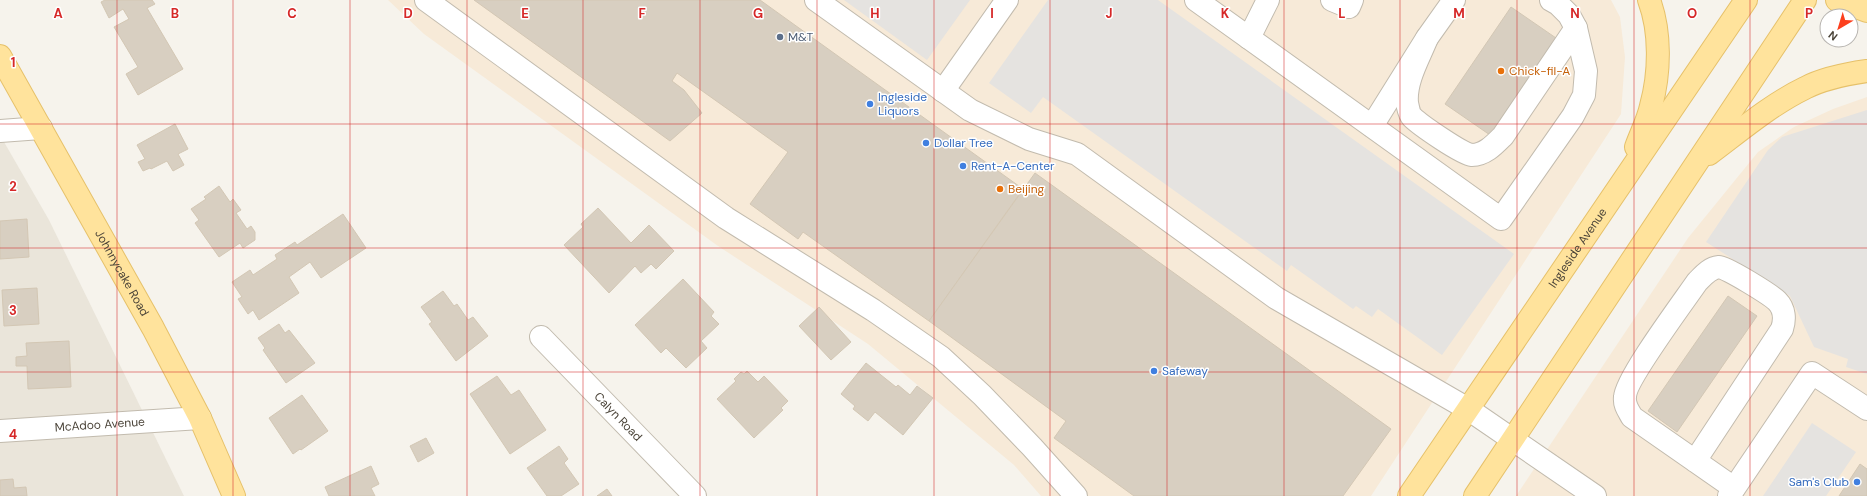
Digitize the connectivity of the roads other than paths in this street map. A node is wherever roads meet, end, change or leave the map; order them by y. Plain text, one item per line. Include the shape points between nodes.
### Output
1 (426, 0) edge
2 (816, 0) edge
3 (1007, 0) edge
4 (1196, 0) edge
5 (1268, 0) edge
6 (1332, 0) edge
7 (1352, 0) edge
8 (1454, 0) edge
9 (1551, 0) edge
10 (1649, 0) edge
11 (1746, 0) edge
12 (1805, 0) edge
13 (1837, 0) edge
14 (1867, 11) edge
15 (1576, 28) junction
16 (1249, 38) junction
17 (1427, 38) junction
18 (0, 56) edge
19 (1867, 70) edge
20 (942, 91) junction
21 (1372, 126) junction
22 (41, 128) junction
23 (0, 131) edge
24 (1693, 166) junction
25 (1624, 180) junction
26 (541, 337) dead end
27 (1867, 408) edge
28 (1468, 410) junction
29 (200, 418) junction
30 (0, 431) edge
31 (1514, 439) junction
32 (1695, 461) junction
33 (1732, 492) edge
34 (234, 496) edge
35 (695, 496) edge
36 (1076, 496) edge
37 (1409, 496) edge
38 (1475, 496) edge
39 (1595, 496) edge

1 - 36 street via 726,218 873,310 941,357 982,395
2 - 20 street
3 - 20 street
4 - 16 street
5 - 16 street
6 - 7 street via 1349,7
8 - 17 street
9 - 15 street via 1569,15
10 - 25 main road via 1656,31 1658,63 1651,107
11 - 25 main road, Ingleside Avenue
12 - 24 main road
13 - 14 main road
15 - 17 street via 1502,136 1482,153 1471,155 1421,125 1411,115 1407,103 1408,87
15 - 21 street via 1586,71 1584,94 1573,116 1502,219
16 - 21 street
17 - 21 street
18 - 22 main road, Johnnycake Road
19 - 24 main road via 1842,74 1806,87 1768,109
20 - 28 street via 970,110 1029,139 1077,154 1276,298
22 - 23 street
22 - 29 main road, Johnnycake Road via 153,328
24 - 31 main road
25 - 28 main road, Ingleside Avenue
26 - 35 street, Calyn Road
27 - 33 street via 1812,373
28 - 31 street
28 - 37 main road, Ingleside Avenue
29 - 30 street, McAdoo Avenue
29 - 34 main road, Johnnycake Road
31 - 38 main road
31 - 39 street
32 - 32 street via 1632,417 1625,406 1625,396 1635,374 1697,282 1709,270 1720,267 1731,271 1778,301 1785,318 1782,329
32 - 33 street

